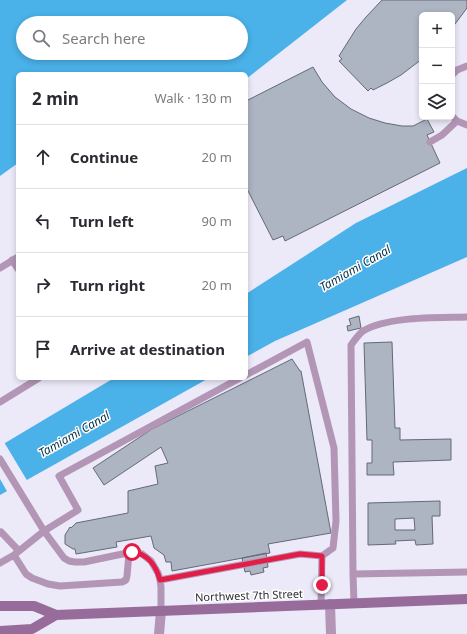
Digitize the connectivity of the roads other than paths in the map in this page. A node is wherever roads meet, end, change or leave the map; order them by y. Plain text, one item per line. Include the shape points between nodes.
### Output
1 (467, 66) edge
2 (455, 72) edge
3 (455, 118) edge
4 (453, 120) edge
5 (467, 125) edge
6 (430, 142) dead end
7 (15, 259) edge
8 (0, 268) edge
9 (467, 317) edge
10 (248, 374) edge
11 (36, 380) edge
12 (236, 380) edge
13 (0, 402) edge
14 (0, 459) edge
15 (44, 531) junction
16 (0, 532) edge
17 (16, 553) junction
18 (129, 553) junction
19 (322, 556) junction
20 (0, 563) edge
21 (467, 572) edge
22 (353, 574) junction
23 (160, 580) junction
24 (467, 599) edge
25 (354, 603) junction
26 (326, 604) junction
27 (1, 606) edge
28 (161, 611) junction
29 (56, 615) junction
30 (0, 631) edge
31 (159, 634) edge
32 (331, 634) edge

1 - 2 lane
3 - 5 lane
4 - 6 lane via 442,135
7 - 8 lane
9 - 22 lane via 377,324 362,332 351,346
10 - 19 lane via 307,342 334,448 336,520 333,548
11 - 13 lane
12 - 15 lane via 59,476 78,510
14 - 15 lane
15 - 17 lane
15 - 18 lane via 61,555 69,561 84,562
16 - 17 lane
17 - 18 lane via 26,574 48,584 60,586 122,582 127,576
17 - 20 lane
18 - 23 lane via 142,554 151,561
19 - 23 lane via 300,554
19 - 26 lane
21 - 22 lane
22 - 25 lane
23 - 28 lane
24 - 25 main road, Northwest 7th Street
25 - 26 main road, Northwest 7th Street
26 - 28 main road, Northwest 7th Street
26 - 32 street
27 - 29 main road, Northwest 7th Street via 34,606
28 - 29 main road, Northwest 7th Street
28 - 31 street
29 - 30 main road, Northwest 7th Street via 32,629

